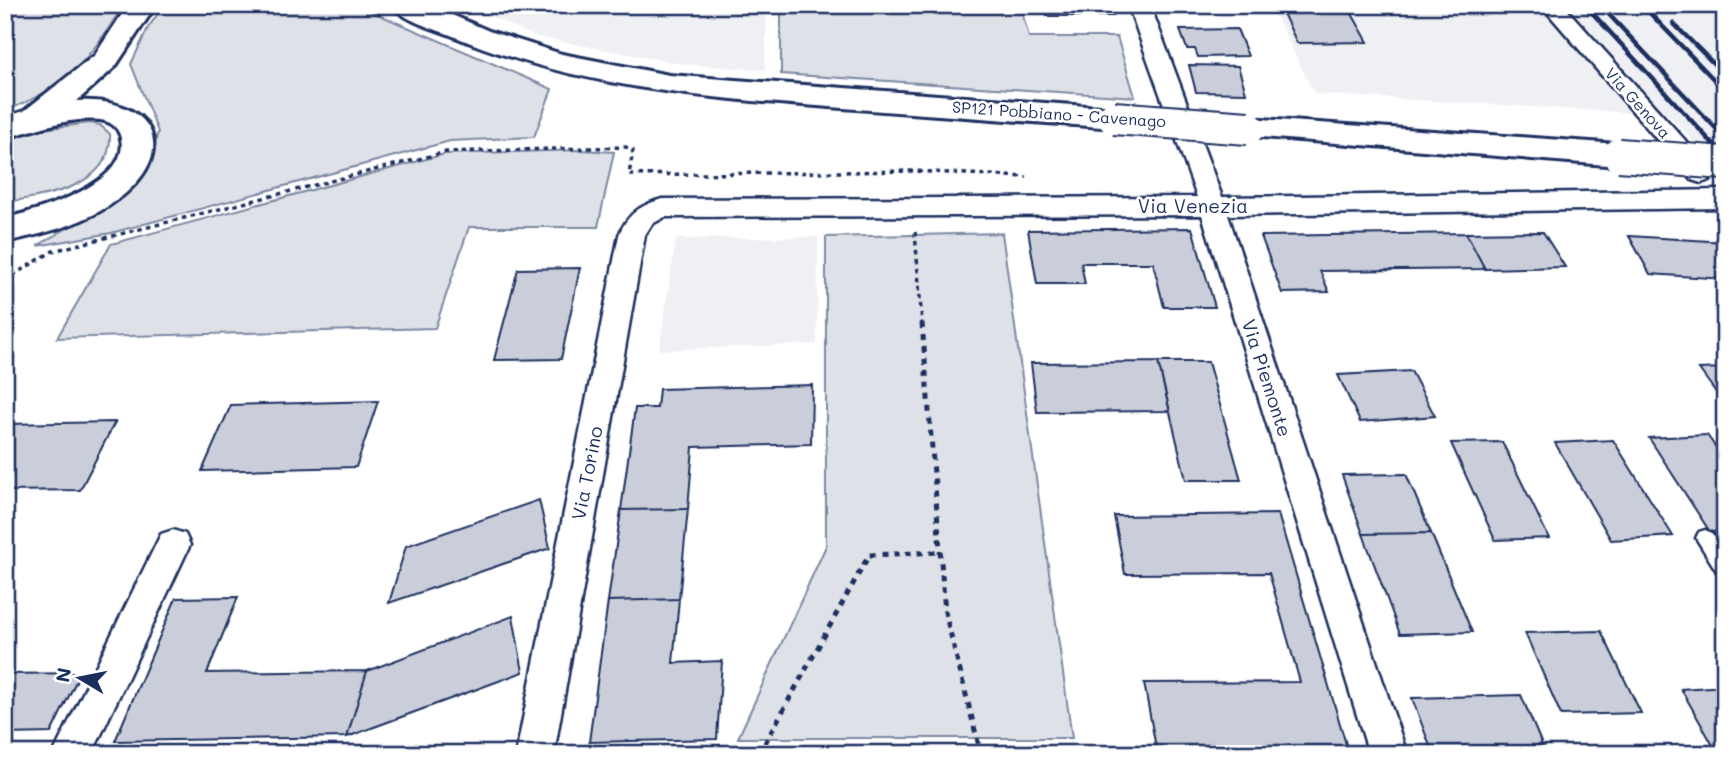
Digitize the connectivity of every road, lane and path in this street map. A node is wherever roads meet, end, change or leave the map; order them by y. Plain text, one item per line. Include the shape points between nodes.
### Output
1 (406, 5) edge
2 (1139, 5) edge
3 (1551, 5) edge
4 (142, 7) edge
5 (105, 61) junction
6 (116, 115) junction
7 (17, 123) edge
8 (1725, 163) edge
9 (911, 171) junction
10 (1035, 177) dead end
11 (1724, 200) edge
12 (913, 206) junction
13 (1211, 206) junction
14 (662, 208) joint
15 (52, 220) junction
16 (5, 230) edge
17 (5, 255) edge
18 (5, 280) edge
19 (1705, 538) dead end
20 (173, 545) dead end
21 (939, 552) junction
22 (1725, 569) edge
23 (72, 754) edge
24 (535, 754) edge
25 (759, 754) edge
26 (981, 754) edge
27 (1388, 754) edge

1 - 8 main road, SP121 Pobbiano - Cavenago, bridge via 521,53 632,79 709,89
2 - 13 street, Via Piemonte
3 - 11 street, Via Genova
4 - 5 main road
5 - 6 main road via 103,90
5 - 7 main road via 58,101
6 - 7 main road via 81,110
6 - 15 main road via 136,133 137,151 130,166 95,199
9 - 10 path
9 - 12 path
9 - 18 path via 629,176 633,150 626,147 446,152 53,251
11 - 13 street, Via Venezia
12 - 13 street, Via Venezia
12 - 14 street, Via Venezia
12 - 21 path
13 - 27 street, Via Piemonte
14 - 24 street, Via Torino via 645,215 632,235
15 - 16 main road
15 - 17 main road
19 - 22 lane
20 - 23 street
21 - 25 path via 869,555
21 - 26 path via 945,612

